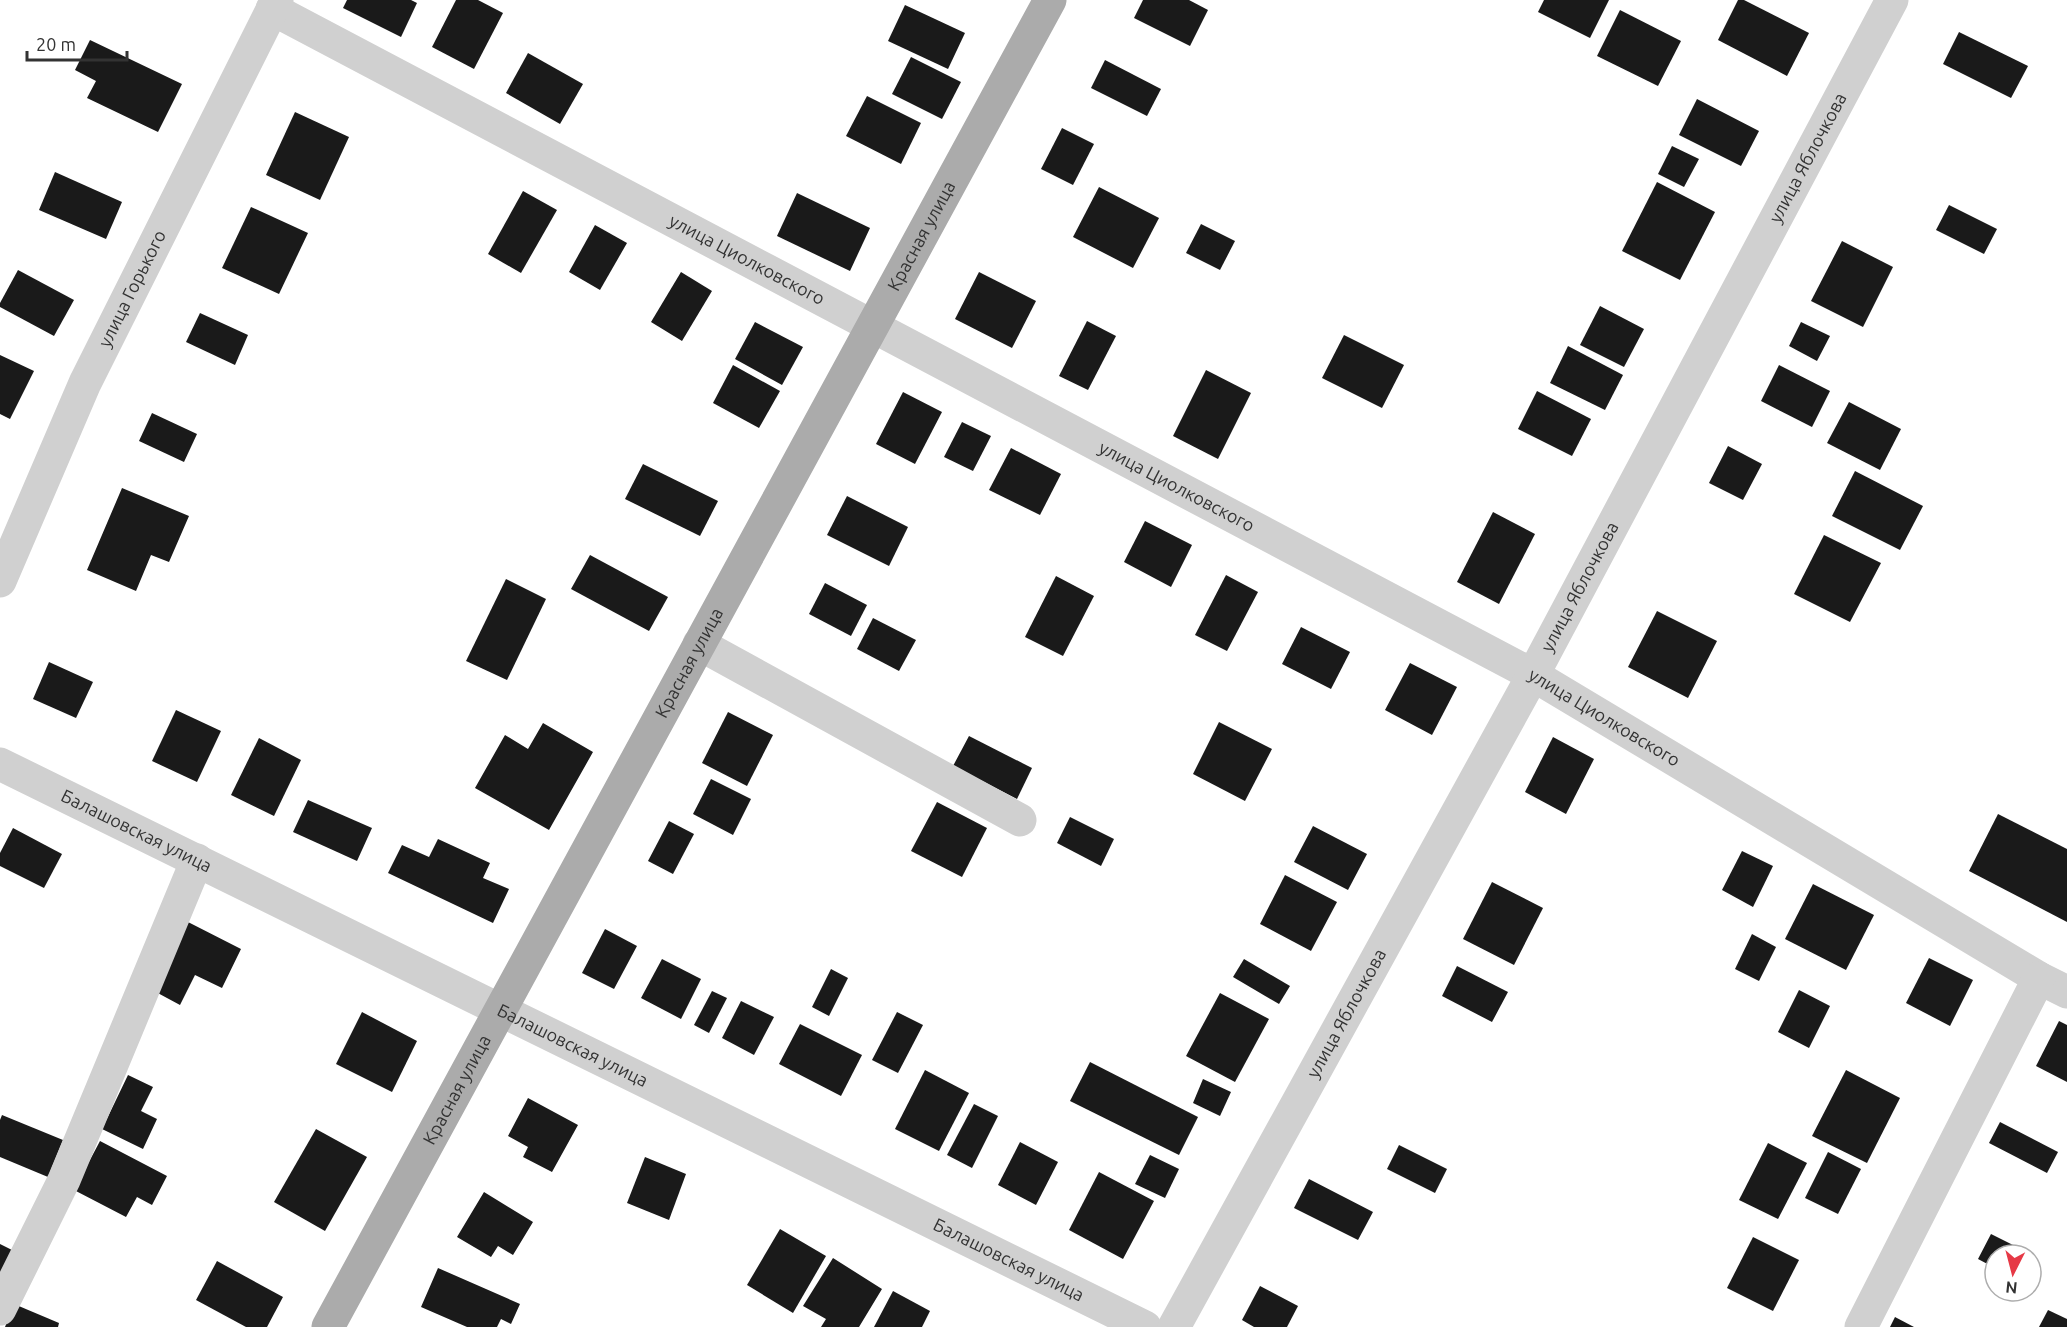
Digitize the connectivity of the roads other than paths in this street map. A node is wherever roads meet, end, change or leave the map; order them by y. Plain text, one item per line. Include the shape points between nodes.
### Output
1 (1050, 0) edge
2 (1892, 0) edge
3 (275, 4) edge
4 (872, 326) junction
5 (0, 581) edge
6 (699, 644) junction
7 (1533, 675) junction
8 (0, 764) edge
9 (1020, 820) dead end
10 (197, 860) junction
11 (2053, 985) edge
12 (501, 1011) junction
13 (0, 1309) edge
14 (328, 1327) edge
15 (1145, 1327) edge
16 (1174, 1327) edge
17 (1861, 1327) edge

1 - 4 main road, Красная улица
2 - 7 street, улица Яблочкова
3 - 4 street, улица Циолковского
3 - 5 street, улица Горького via 85,383
4 - 6 main road, Красная улица
4 - 7 street, улица Циолковского
6 - 9 street
6 - 12 main road, Красная улица
7 - 11 street, улица Циолковского
7 - 16 street, улица Яблочкова
8 - 10 street, Балашовская улица
10 - 12 street, Балашовская улица
10 - 13 street via 64,1180
11 - 17 street
12 - 14 main road, Красная улица
12 - 15 street, Балашовская улица

